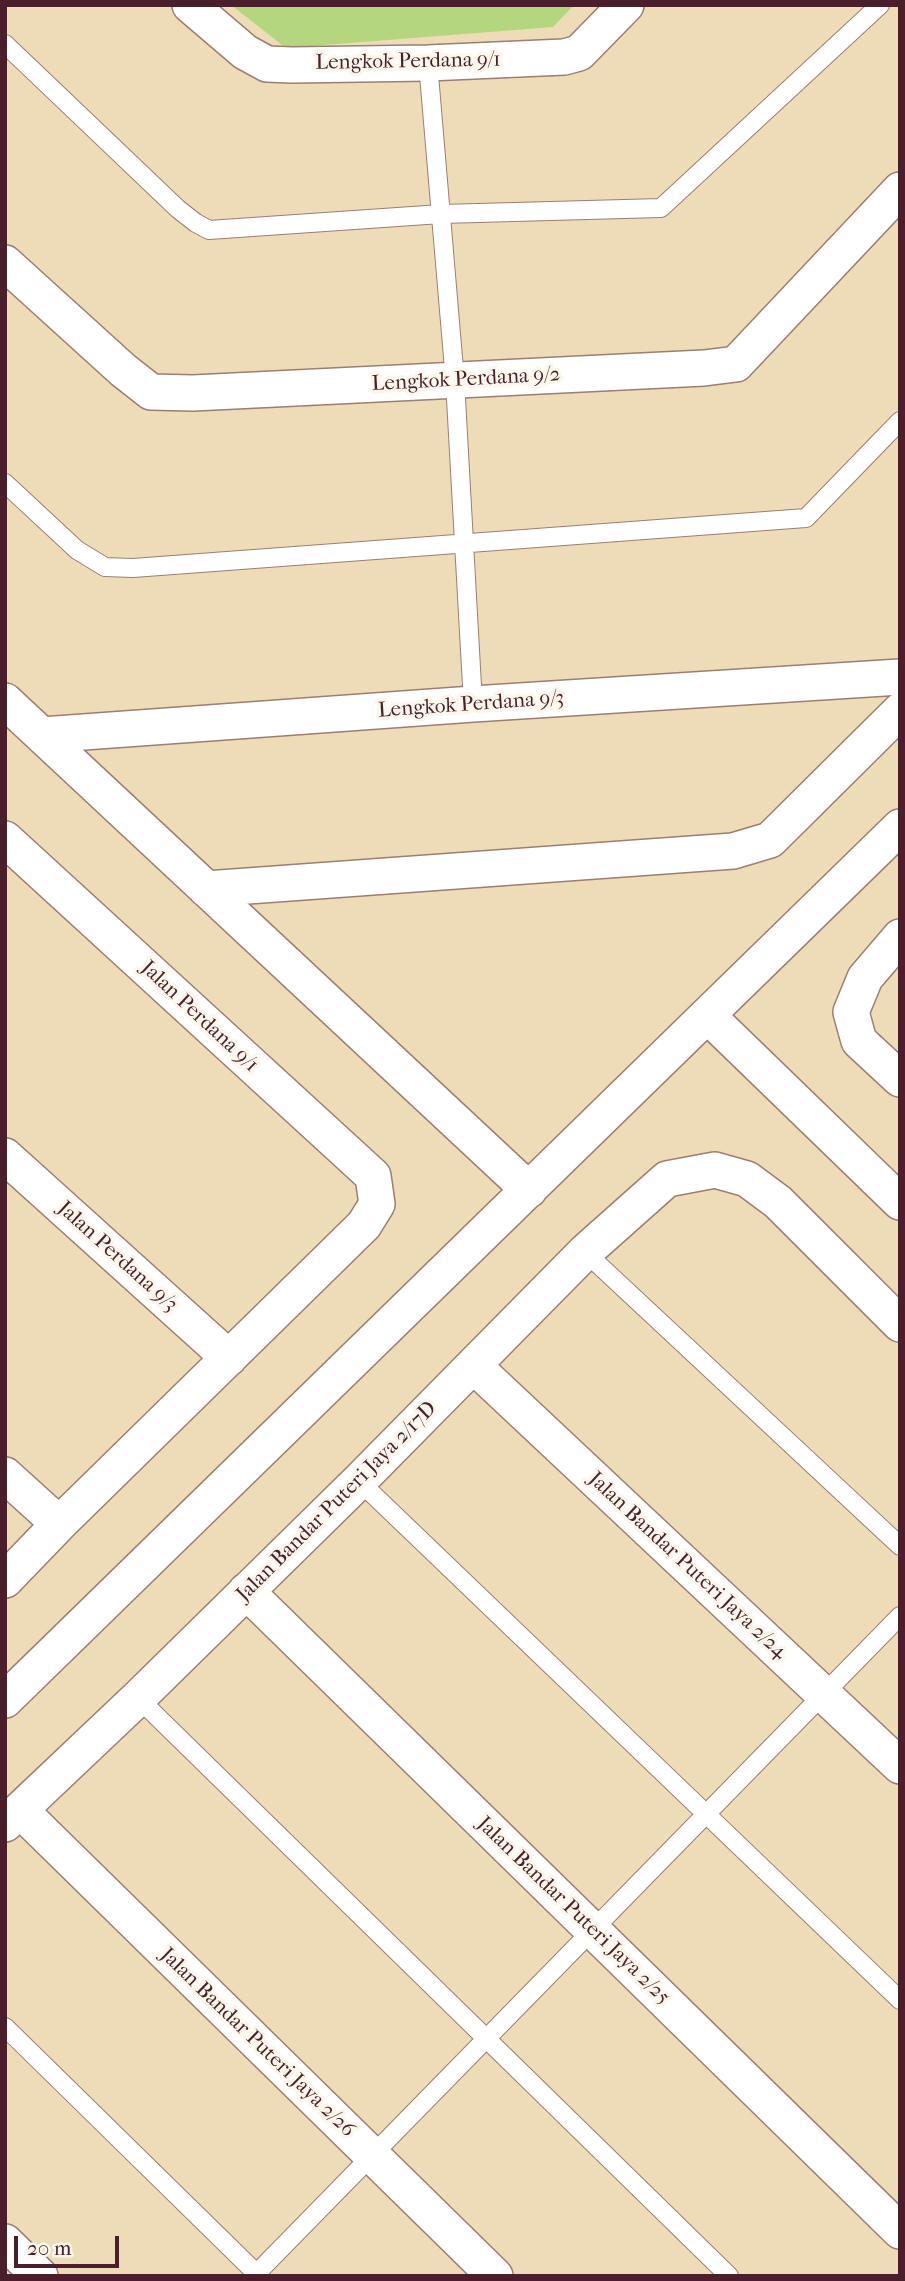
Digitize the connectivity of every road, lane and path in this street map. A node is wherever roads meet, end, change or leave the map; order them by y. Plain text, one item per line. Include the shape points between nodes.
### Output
1 (190, 5) edge
2 (626, 5) edge
3 (880, 5) edge
4 (5, 44) edge
5 (428, 63) junction
6 (900, 190) edge
7 (441, 214) junction
8 (5, 263) edge
9 (455, 381) junction
10 (900, 421) edge
11 (5, 484) edge
12 (464, 544) junction
13 (900, 677) edge
14 (5, 701) edge
15 (473, 704) junction
16 (900, 711) edge
17 (42, 735) junction
18 (900, 827) edge
19 (5, 839) edge
20 (206, 889) junction
21 (900, 937) edge
22 (708, 1016) junction
23 (900, 1079) edge
24 (5, 1156) edge
25 (529, 1190) junction
26 (900, 1202) edge
27 (585, 1252) junction
28 (900, 1324) edge
29 (229, 1359) junction
30 (474, 1366) junction
31 (5, 1475) edge
32 (359, 1481) junction
33 (59, 1524) junction
34 (900, 1546) edge
35 (5, 1580) edge
36 (246, 1591) junction
37 (900, 1616) edge
38 (823, 1694) junction
39 (138, 1698) junction
40 (5, 1700) edge
41 (900, 1766) edge
42 (706, 1814) junction
43 (12, 1817) edge
44 (593, 1930) junction
45 (900, 2000) edge
46 (5, 2027) edge
47 (486, 2038) junction
48 (372, 2155) junction
49 (900, 2231) edge
50 (5, 2242) edge
51 (256, 2275) edge
52 (40, 2276) edge
53 (495, 2276) edge
54 (729, 2276) edge

1 - 5 street, Lengkok Perdana 9/1 via 245,52 267,64
2 - 5 street, Lengkok Perdana 9/1 via 579,53
3 - 7 lane via 662,208
4 - 7 lane via 178,209 209,230
5 - 7 lane
6 - 9 street, Lengkok Perdana 9/2 via 736,364
7 - 9 lane
8 - 9 street, Lengkok Perdana 9/2 via 151,392
9 - 12 lane
10 - 12 lane via 806,518
11 - 12 lane via 77,550 105,567
12 - 15 lane
13 - 15 street, Lengkok Perdana 9/3
14 - 17 street
15 - 17 street, Lengkok Perdana 9/3
16 - 20 street via 770,840 733,851
17 - 20 street
18 - 22 street
19 - 29 street, Jalan Perdana 9/1 via 373,1176 377,1204 365,1225
20 - 25 street
21 - 23 street via 865,978 852,1012 859,1041
22 - 25 street
22 - 26 street
24 - 29 street, Jalan Perdana 9/3
25 - 40 street
27 - 28 street, Jalan Bandar Puteri Jaya 2/17D via 667,1179 715,1170 747,1179 778,1202
27 - 30 street, Jalan Bandar Puteri Jaya 2/17D
27 - 34 lane
29 - 33 street
30 - 32 street, Jalan Bandar Puteri Jaya 2/17D
30 - 38 street, Jalan Bandar Puteri Jaya 2/24
31 - 33 street
32 - 36 street, Jalan Bandar Puteri Jaya 2/17D
32 - 42 lane
33 - 35 street
36 - 39 street, Jalan Bandar Puteri Jaya 2/17D
36 - 44 street, Jalan Bandar Puteri Jaya 2/25
37 - 38 lane
38 - 41 street, Jalan Bandar Puteri Jaya 2/24
38 - 42 lane
39 - 43 street, Jalan Bandar Puteri Jaya 2/17D
39 - 47 lane
42 - 44 lane
42 - 45 lane
43 - 48 street, Jalan Bandar Puteri Jaya 2/26
44 - 47 lane
44 - 49 street, Jalan Bandar Puteri Jaya 2/25
46 - 51 lane
47 - 48 lane
47 - 54 lane
48 - 51 lane
48 - 53 street, Jalan Bandar Puteri Jaya 2/26
50 - 52 street

